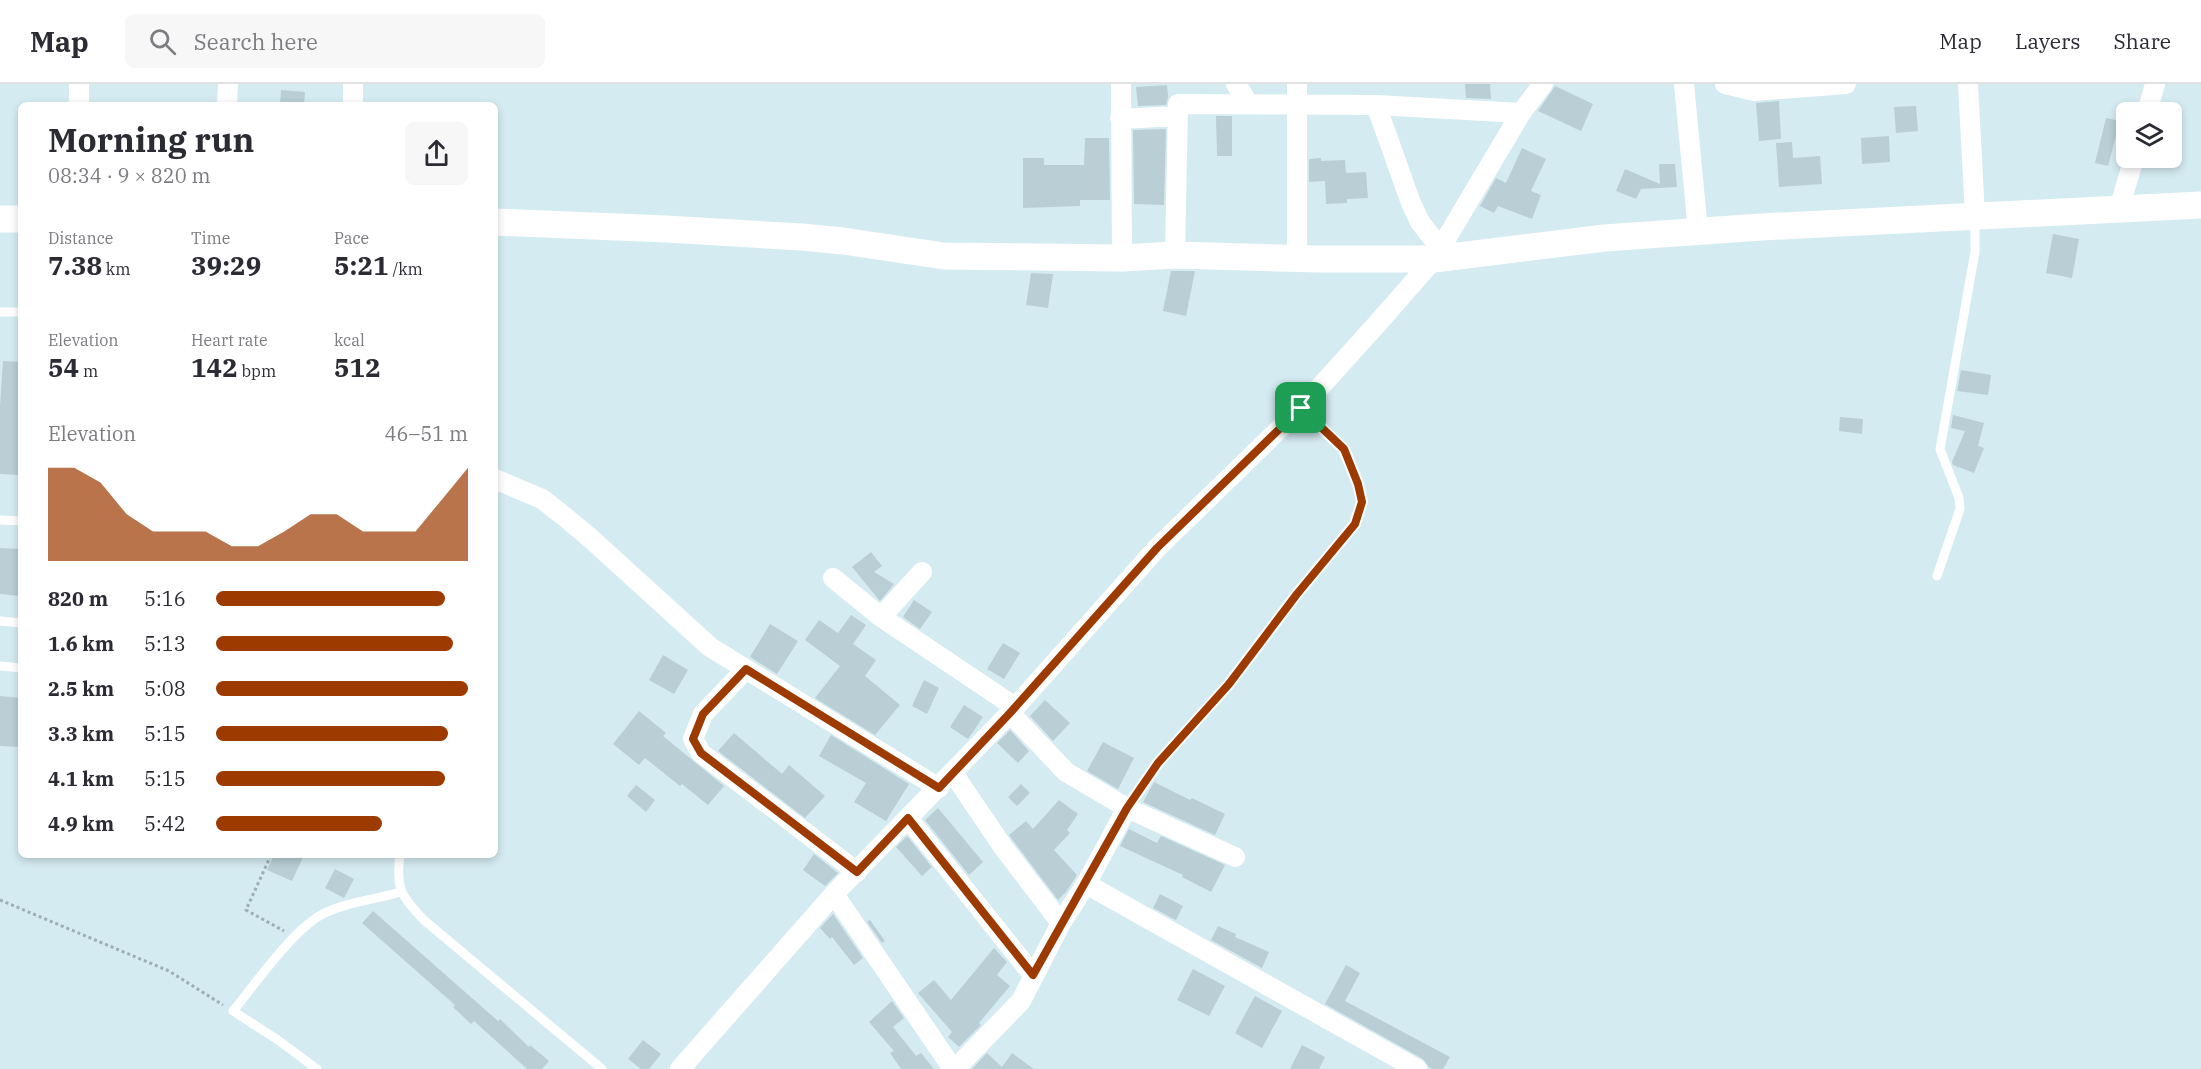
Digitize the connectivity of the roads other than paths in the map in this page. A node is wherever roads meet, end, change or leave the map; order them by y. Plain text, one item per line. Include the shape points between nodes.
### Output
1 (78, 84) edge
2 (228, 84) edge
3 (353, 84) edge
4 (1120, 84) edge
5 (1236, 84) edge
6 (1297, 84) edge
7 (1543, 84) edge
8 (1684, 84) edge
9 (1725, 84) edge
10 (1846, 84) edge
11 (1968, 84) edge
12 (2155, 84) edge
13 (79, 102) edge
14 (227, 102) edge
15 (353, 102) edge
16 (2149, 102) edge
17 (1248, 103) junction
18 (1297, 105) junction
19 (1376, 105) junction
20 (1521, 113) junction
21 (1177, 116) junction
22 (1120, 119) junction
23 (2131, 168) edge
24 (2201, 205) edge
25 (2119, 209) junction
26 (1975, 216) junction
27 (0, 219) edge
28 (18, 219) edge
29 (498, 222) edge
30 (1698, 231) junction
31 (1437, 254) junction
32 (1176, 255) junction
33 (1122, 258) junction
34 (1297, 258) junction
35 (0, 312) edge
36 (18, 312) edge
37 (498, 480) edge
38 (0, 520) edge
39 (18, 521) edge
40 (922, 572) dead end
41 (1937, 576) dead end
42 (832, 578) dead end
43 (881, 617) junction
44 (0, 621) edge
45 (18, 623) edge
46 (0, 666) edge
47 (18, 668) edge
48 (746, 669) junction
49 (1012, 710) junction
50 (946, 781) junction
51 (1127, 808) junction
52 (908, 818) junction
53 (1235, 857) dead end
54 (400, 858) edge
55 (857, 872) junction
56 (1086, 884) junction
57 (400, 892) junction
58 (834, 894) junction
59 (1061, 923) junction
60 (1033, 975) junction
61 (317, 1069) edge
62 (602, 1069) edge
63 (680, 1069) edge
64 (954, 1069) edge
65 (1417, 1069) edge

1 - 13 street
2 - 14 street
3 - 15 street
4 - 22 street
5 - 17 street
6 - 18 street
7 - 20 street
8 - 30 street
9 - 10 street via 1754,91
11 - 26 street
12 - 16 street
17 - 18 street
17 - 21 street via 1178,104
18 - 19 street
18 - 34 street
19 - 20 street
19 - 31 street via 1411,203
20 - 31 street
21 - 22 street
21 - 32 street
22 - 33 street
23 - 25 street
24 - 25 street
25 - 26 street
26 - 30 street
26 - 41 lane via 1975,252 1940,449 1960,509
27 - 28 street
29 - 33 street via 801,237 944,256
30 - 31 street
31 - 34 street
31 - 49 street via 1301,408 1157,548
32 - 33 street
32 - 34 street
35 - 36 lane
37 - 48 street via 542,499 590,537 710,647
38 - 39 lane
40 - 43 street
42 - 43 street
43 - 49 street
44 - 45 lane
46 - 47 lane
48 - 50 street
48 - 55 street via 703,714 693,739 701,753
49 - 50 street
49 - 51 street via 1066,771
50 - 52 street
50 - 59 street
51 - 53 street
51 - 56 street
52 - 55 street
52 - 60 street
54 - 57 lane
55 - 58 street
56 - 59 street
56 - 65 street
57 - 61 lane via 346,905 317,917 294,936 233,1011
57 - 62 lane via 425,921
58 - 63 street
58 - 64 street
59 - 60 street
60 - 64 street via 1021,1001

